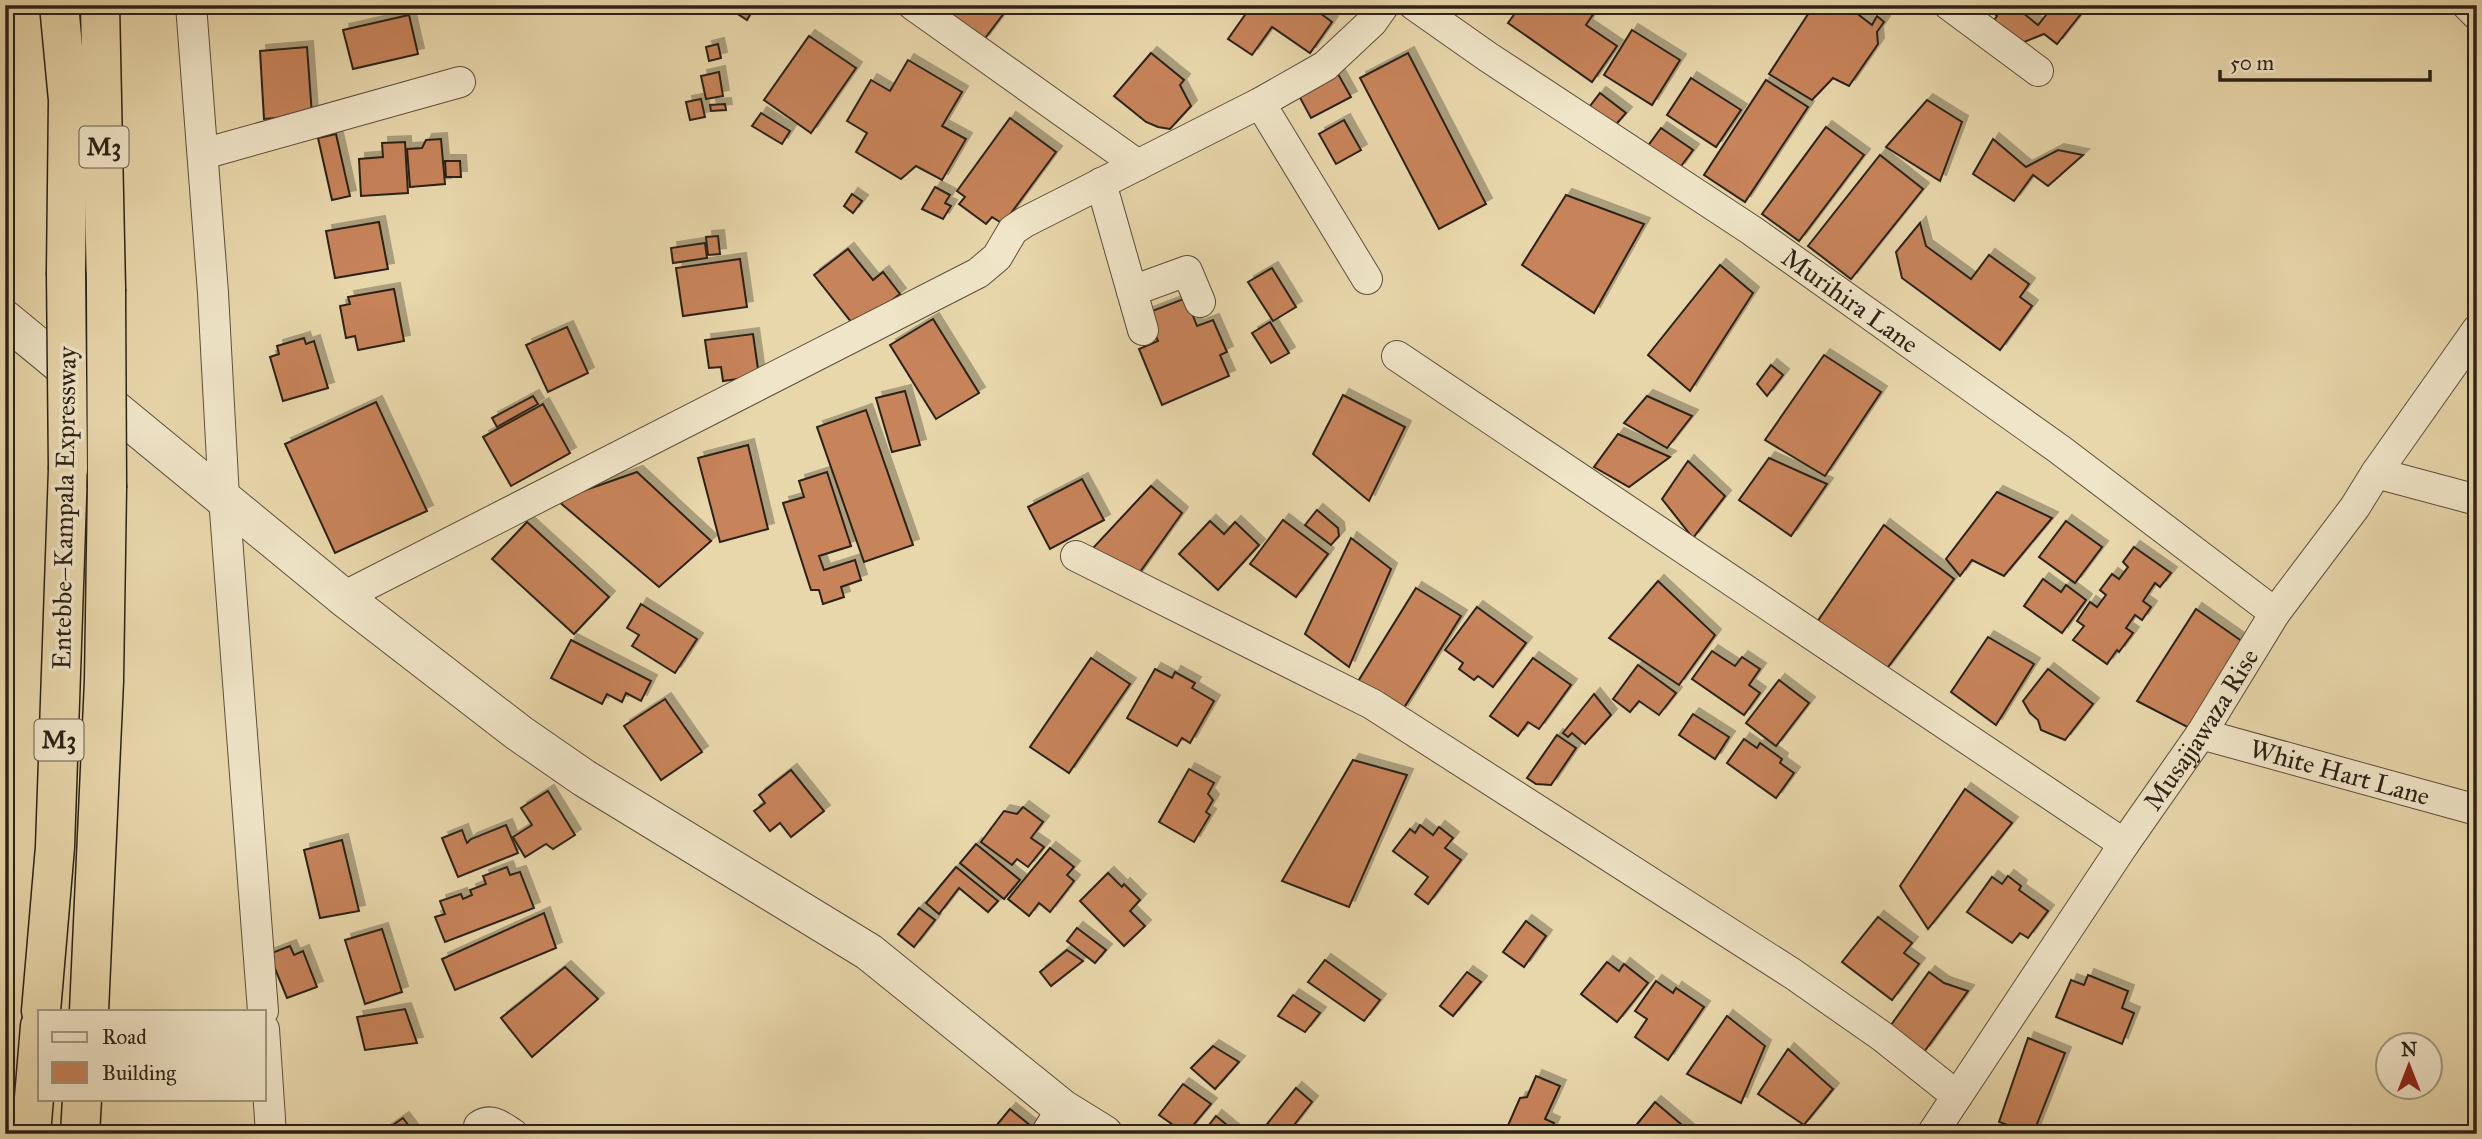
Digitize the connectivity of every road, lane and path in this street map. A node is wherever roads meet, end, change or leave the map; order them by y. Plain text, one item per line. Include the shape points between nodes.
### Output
1 (59, 5) edge
2 (100, 5) edge
3 (191, 5) edge
4 (913, 5) edge
5 (1384, 5) edge
6 (1414, 5) edge
7 (1949, 5) edge
8 (2467, 5) edge
9 (2477, 15) edge
10 (2038, 72) dead end
11 (460, 82) dead end
12 (1260, 103) junction
13 (203, 154) junction
14 (1138, 165) junction
15 (1101, 183) junction
16 (1367, 279) dead end
17 (1132, 291) junction
18 (1200, 302) dead end
19 (5, 319) edge
20 (1143, 330) dead end
21 (2477, 330) edge
22 (1397, 356) dead end
23 (2376, 473) junction
24 (224, 498) junction
25 (2477, 500) edge
26 (1076, 555) dead end
27 (343, 597) junction
28 (2275, 613) junction
29 (2201, 734) junction
30 (2477, 810) edge
31 (2124, 844) junction
32 (41, 1010) edge
33 (89, 1010) edge
34 (263, 1010) edge
35 (38, 1050) edge
36 (266, 1059) edge
37 (1957, 1096) junction
38 (82, 1100) edge
39 (1054, 1121) edge
40 (31, 1134) edge
41 (80, 1134) edge
42 (271, 1134) edge
43 (478, 1134) edge
44 (513, 1134) edge
45 (1104, 1134) edge
46 (1932, 1134) edge

1 - 32 highway, Entebbe–Kampala Expressway / M3, bridge via 68,100 68,469 55,847
2 - 33 highway, Entebbe–Kampala Expressway / M3, bridge via 107,488 104,681
3 - 13 street
4 - 14 street
5 - 12 street via 1325,66
6 - 28 street, Murihira Lane via 1751,230 2059,449
7 - 10 street
8 - 9 street
11 - 13 street
12 - 14 street
12 - 16 street
13 - 24 street
14 - 15 street
15 - 17 street
15 - 27 street via 1013,230 997,257 978,273
17 - 18 street via 1187,271
17 - 20 street
19 - 24 street
21 - 23 street, Musajjawaza Rise
22 - 31 street
23 - 25 street
23 - 28 street, Musajjawaza Rise
24 - 27 street
24 - 34 street
26 - 37 street via 1372,704 1793,974
27 - 39 street via 584,778 869,952
28 - 29 street, Musajjawaza Rise
29 - 30 street, White Hart Lane
29 - 31 street, Musajjawaza Rise
31 - 37 street, Musajjawaza Rise
35 - 40 highway
36 - 42 street
37 - 46 street, Musajjawaza Rise
38 - 41 highway
39 - 45 street
43 - 44 street via 485,1121

